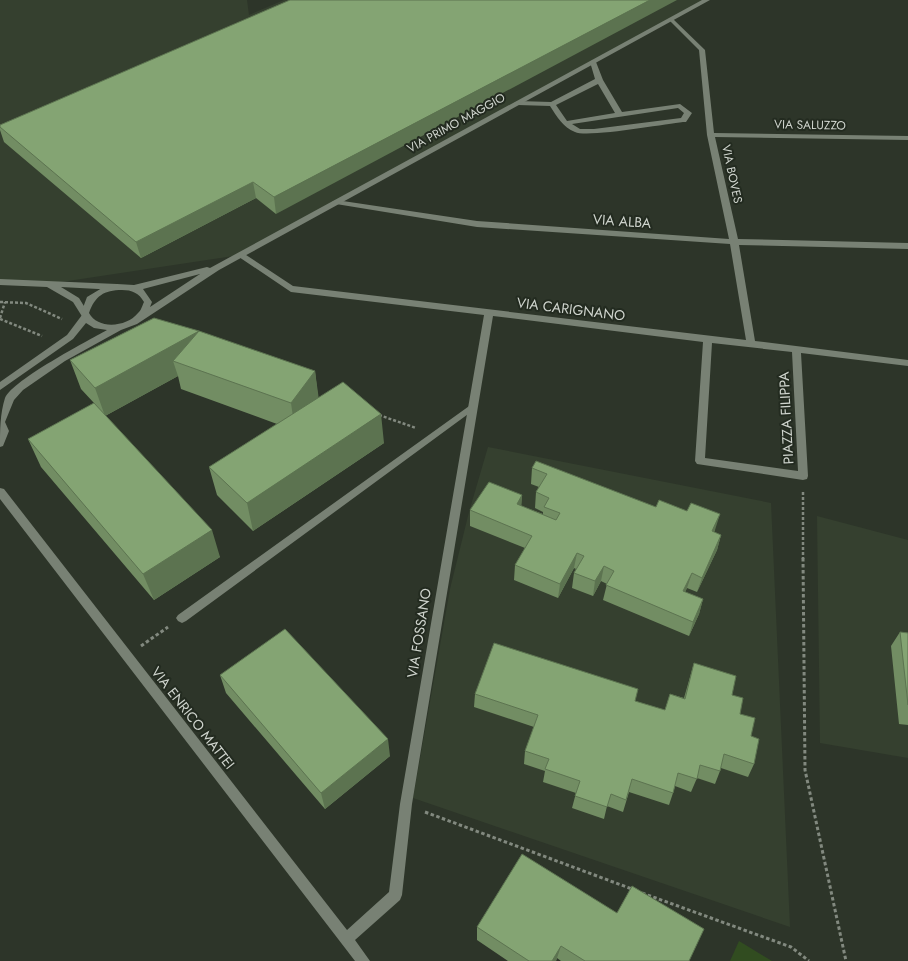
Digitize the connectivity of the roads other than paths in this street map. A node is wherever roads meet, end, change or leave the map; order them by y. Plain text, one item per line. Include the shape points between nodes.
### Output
1 (707, 0) edge
2 (672, 20) junction
3 (593, 62) junction
4 (599, 80) junction
5 (518, 103) junction
6 (552, 104) junction
7 (619, 114) junction
8 (565, 123) junction
9 (711, 135) junction
10 (908, 138) edge
11 (336, 202) junction
12 (734, 242) junction
13 (908, 246) edge
14 (240, 255) junction
15 (216, 268) junction
16 (0, 282) edge
17 (48, 284) junction
18 (117, 287) junction
19 (135, 288) junction
20 (489, 312) junction
21 (86, 316) junction
22 (140, 318) junction
23 (121, 327) junction
24 (708, 340) junction
25 (752, 344) junction
26 (796, 350) junction
27 (908, 363) edge
28 (0, 387) edge
29 (472, 407) junction
30 (1, 421) edge
31 (0, 443) edge
32 (0, 492) edge
33 (182, 618) road end
34 (346, 940) junction
35 (363, 961) edge

1 - 2 street, VIA PRIMO MAGGIO
2 - 3 street, VIA PRIMO MAGGIO
2 - 9 street, VIA BOVES via 702,50
3 - 4 street
3 - 5 street, VIA PRIMO MAGGIO
4 - 6 street
4 - 7 street
5 - 6 street
5 - 11 street, VIA PRIMO MAGGIO
6 - 8 street
7 - 8 street
7 - 8 street via 680,106 688,113 683,120 594,131 578,131
9 - 10 street, VIA SALUZZO
9 - 12 street, VIA BOVES
11 - 12 street, VIA ALBA via 477,224
11 - 14 street, VIA PRIMO MAGGIO
12 - 13 street, VIA ALBA
12 - 25 street, VIA BOVES
14 - 15 street, VIA PRIMO MAGGIO
14 - 20 street, VIA CARIGNANO via 291,289
15 - 19 street, VIA PRIMO MAGGIO
15 - 22 street, VIA PRIMO MAGGIO
16 - 17 street
17 - 18 street
17 - 21 street via 76,300
18 - 19 street
18 - 21 street via 101,291 89,300
19 - 22 street via 146,296 148,302
20 - 24 street, VIA CARIGNANO
20 - 29 street, VIA FOSSANO
21 - 23 street via 97,326
21 - 28 street via 70,337
22 - 23 street
23 - 30 street via 62,359 20,388 10,398
24 - 25 street, VIA CARIGNANO
24 - 26 street, PIAZZA FILIPPA via 700,461 803,476
25 - 26 street, VIA CARIGNANO
26 - 27 street, VIA CARIGNANO
29 - 33 street
29 - 34 street, VIA FOSSANO via 406,804 395,894
30 - 31 street via 4,431
32 - 34 street, VIA ENRICO MATTEI
34 - 35 street, VIA ENRICO MATTEI

